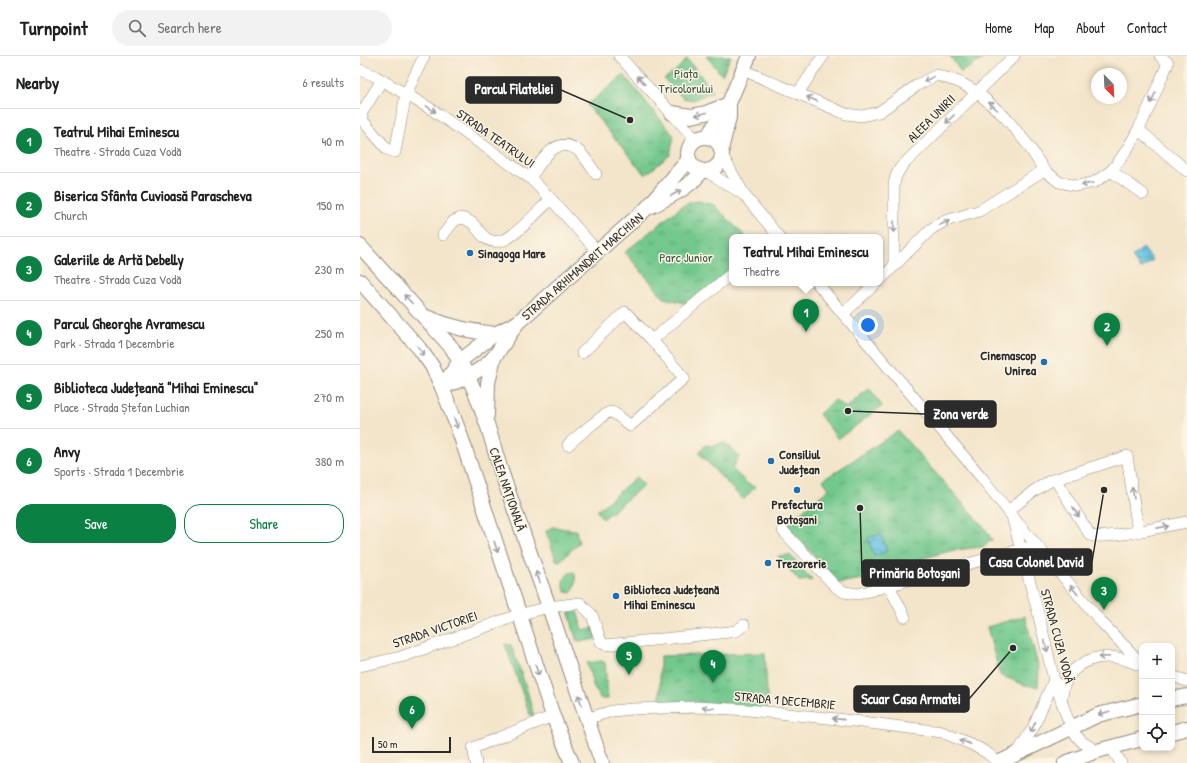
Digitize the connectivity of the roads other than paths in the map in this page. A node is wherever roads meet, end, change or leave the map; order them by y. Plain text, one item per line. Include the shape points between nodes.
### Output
1 (424, 56) edge
2 (619, 56) edge
3 (749, 56) edge
4 (822, 56) edge
5 (1014, 56) edge
6 (1164, 59) edge
7 (360, 70) edge
8 (744, 70) junction
9 (382, 80) junction
10 (977, 92) junction
11 (798, 93) junction
12 (406, 94) junction
13 (729, 103) junction
14 (672, 114) junction
15 (1138, 130) junction
16 (701, 139) junction
17 (721, 152) junction
18 (689, 159) junction
19 (1044, 170) junction
20 (704, 171) junction
21 (1111, 171) junction
22 (1187, 171) edge
23 (596, 174) dead end
24 (530, 178) junction
25 (1143, 194) dead end
26 (745, 196) junction
27 (551, 199) junction
28 (646, 208) junction
29 (775, 234) edge
30 (443, 235) dead end
31 (360, 246) edge
32 (598, 252) junction
33 (894, 265) junction
34 (729, 276) edge
35 (883, 277) edge
36 (360, 281) edge
37 (820, 286) edge
38 (873, 286) edge
39 (843, 314) junction
40 (423, 316) junction
41 (517, 322) junction
42 (495, 334) junction
43 (652, 340) junction
44 (582, 353) dead end
45 (494, 357) junction
46 (460, 361) junction
47 (468, 376) junction
48 (442, 387) junction
49 (488, 427) junction
50 (568, 445) dead end
51 (1055, 479) junction
52 (1010, 513) junction
53 (1187, 522) edge
54 (783, 531) dead end
55 (1025, 531) junction
56 (1138, 532) junction
57 (1020, 546) junction
58 (1039, 548) junction
59 (889, 586) junction
60 (549, 607) junction
61 (518, 615) junction
62 (905, 617) dead end
63 (744, 625) dead end
64 (1139, 662) edge
65 (1139, 664) edge
66 (360, 666) edge
67 (1175, 677) edge
68 (1054, 680) junction
69 (1187, 681) edge
70 (1187, 696) edge
71 (1175, 698) edge
72 (1062, 701) junction
73 (1139, 705) edge
74 (553, 716) junction
75 (586, 718) junction
76 (1071, 727) junction
77 (1187, 728) edge
78 (1175, 731) edge
79 (1139, 740) edge
80 (1104, 749) junction
81 (1018, 752) junction
82 (476, 763) edge
83 (572, 763) edge
84 (602, 763) edge
85 (997, 763) edge
86 (1065, 763) edge
87 (1121, 763) edge

1 - 12 street
14 -> 2 street
3 - 8 main road
4 - 11 street
5 - 10 street, ALEEA UNIRII
6 -> 15 street
7 - 9 street, STRADA TEATRULUI
8 - 11 street
8 - 13 main road
9 - 12 street, STRADA TEATRULUI
9 - 12 street via 361,114 363,121 387,148 395,152
10 -> 11 street via 959,82 937,75 919,84 879,112 862,116 846,114
19 -> 10 street via 1005,117
10 -> 33 street, ALEEA UNIRII via 901,167 896,176
12 -> 24 street, STRADA TEATRULUI via 432,109
13 -> 14 main road via 706,113 691,116
13 - 16 main road
13 - 17 main road via 729,117
14 - 16 street
15 - 21 street
15 - 22 street
16 - 17 main road via 716,141
16 - 18 main road via 689,148
17 - 20 main road via 715,168
17 - 26 street
18 - 20 main road via 693,166
18 - 28 main road, STRADA ARHIMANDRIT MARCHIAN
21 -> 19 street via 1095,182 1077,186 1059,182
33 -> 19 street via 932,229 945,221 979,211
20 - 26 street
28 -> 20 main road, STRADA ARHIMANDRIT MARCHIAN via 679,192
21 - 25 street
23 - 24 street via 577,150 560,145 547,155
24 - 27 street, STRADA TEATRULUI
26 - 29 street
27 - 30 street via 505,240 491,241 485,238 472,222 461,218 454,221
27 - 32 street, STRADA TEATRULUI
28 - 32 main road, STRADA ARHIMANDRIT MARCHIAN
40 -> 31 main road, CALEA NAȚIONALĂ
32 - 41 main road, STRADA ARHIMANDRIT MARCHIAN
33 - 35 street
34 - 43 street
36 -> 48 main road via 419,348 432,366
37 - 39 street, STRADA CUZA VODĂ
38 - 39 street
39 - 52 street, STRADA CUZA VODĂ
40 - 42 main road via 454,328
40 - 46 main road, CALEA NAȚIONALĂ via 452,348
41 - 42 main road, STRADA ARHIMANDRIT MARCHIAN
41 - 45 main road, STRADA ARHIMANDRIT MARCHIAN
42 - 46 main road, STRADA ARHIMANDRIT MARCHIAN
43 - 44 street via 625,312
43 - 50 street via 684,378 630,426 615,414 605,413
45 - 47 main road, STRADA ARHIMANDRIT MARCHIAN
45 - 49 main road via 488,383
46 - 47 main road, CALEA NAȚIONALĂ
46 - 48 main road, STRADA ARHIMANDRIT MARCHIAN
47 - 48 main road, STRADA ARHIMANDRIT MARCHIAN
47 - 49 main road, CALEA NAȚIONALĂ
48 -> 61 main road via 460,434
60 -> 49 main road, CALEA NAȚIONALĂ
51 - 52 street via 1035,490
51 -> 56 street via 1093,536
56 -> 51 street via 1127,456
52 - 55 street, STRADA CUZA VODĂ
52 - 57 street, STRADA CUZA VODĂ
56 -> 53 street
54 - 59 street via 836,587 844,592 858,594
55 - 57 street
55 - 58 street, STRADA CUZA VODĂ
57 - 58 street
57 - 59 street via 1004,554
57 -> 68 street, STRADA CUZA VODĂ
64 -> 58 street, STRADA CUZA VODĂ via 1103,624
59 - 62 street
60 - 61 street, STRADA VICTORIEI
60 - 63 street, STRADA VICTORIEI via 580,604 592,615 601,642 606,645 736,631
75 -> 60 main road, CALEA NAȚIONALĂ
61 - 66 street, STRADA VICTORIEI via 400,657
61 -> 74 main road
65 -> 72 street via 1101,657 1088,661 1067,678 1062,689
67 - 69 street
68 - 72 street, STRADA CUZA VODĂ
68 -> 81 street via 1034,728
70 - 71 main road
72 - 76 street, STRADA CUZA VODĂ
73 -> 76 main road via 1098,715
74 - 82 street via 473,748
74 - 83 main road
75 - 84 main road, CALEA NAȚIONALĂ
85 -> 75 street, STRADA 1 DECEMBRIE via 973,745 942,732 837,719 697,707 612,711
76 - 80 street, STRADA CUZA VODĂ via 1082,742
76 - 81 main road
77 - 78 main road
79 - 80 main road
80 - 86 main road
80 - 87 street
81 - 85 main road

